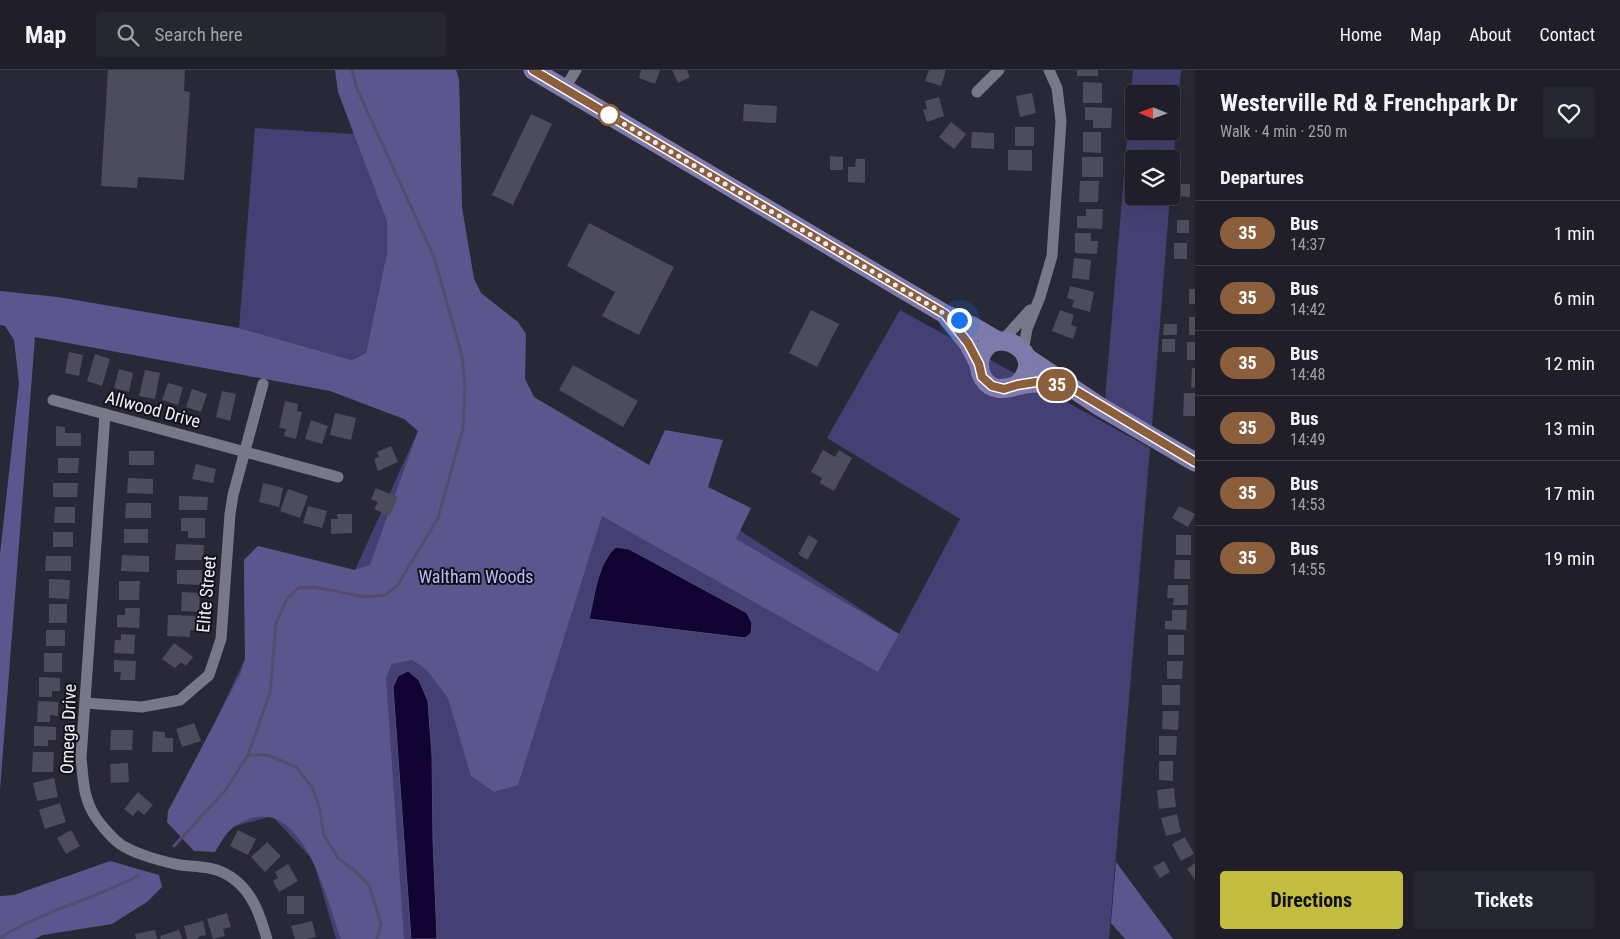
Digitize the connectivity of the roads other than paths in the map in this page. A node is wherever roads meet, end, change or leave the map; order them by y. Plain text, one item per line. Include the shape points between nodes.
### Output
1 (533, 70) edge
2 (576, 70) edge
3 (999, 70) edge
4 (1049, 70) edge
5 (564, 88) junction
6 (977, 92) dead end
7 (1040, 297) junction
8 (945, 314) junction
9 (1000, 341) junction
10 (1025, 355) junction
11 (979, 364) junction
12 (263, 384) dead end
13 (1017, 385) junction
14 (1070, 387) junction
15 (53, 400) dead end
16 (106, 414) junction
17 (244, 452) junction
18 (1195, 462) edge
19 (338, 477) dead end
20 (85, 703) junction
21 (267, 939) edge

1 - 5 main road
2 - 5 street
3 - 6 street
4 - 7 street via 1057,88 1062,120 1052,256
5 - 8 main road
7 - 9 street via 1025,318
7 - 10 street via 1027,329
8 - 9 main road
8 - 11 main road via 968,343
9 - 10 main road via 1014,344
9 - 11 main road via 985,350
10 - 13 main road via 1026,373
10 - 14 main road
11 - 13 main road via 982,377 992,386 1004,389
12 - 17 street, Elite Street
13 - 14 main road via 1036,382
14 - 18 main road
15 - 16 street, Allwood Drive
16 - 17 street, Allwood Drive
16 - 20 street, Omega Drive
17 - 19 street, Allwood Drive
17 - 20 street, Elite Street via 230,514 221,638 209,675 180,700 142,707
20 - 21 street, Omega Drive via 81,758 84,786 90,808 106,830 123,847 144,855 180,865 219,870 232,877 258,910

